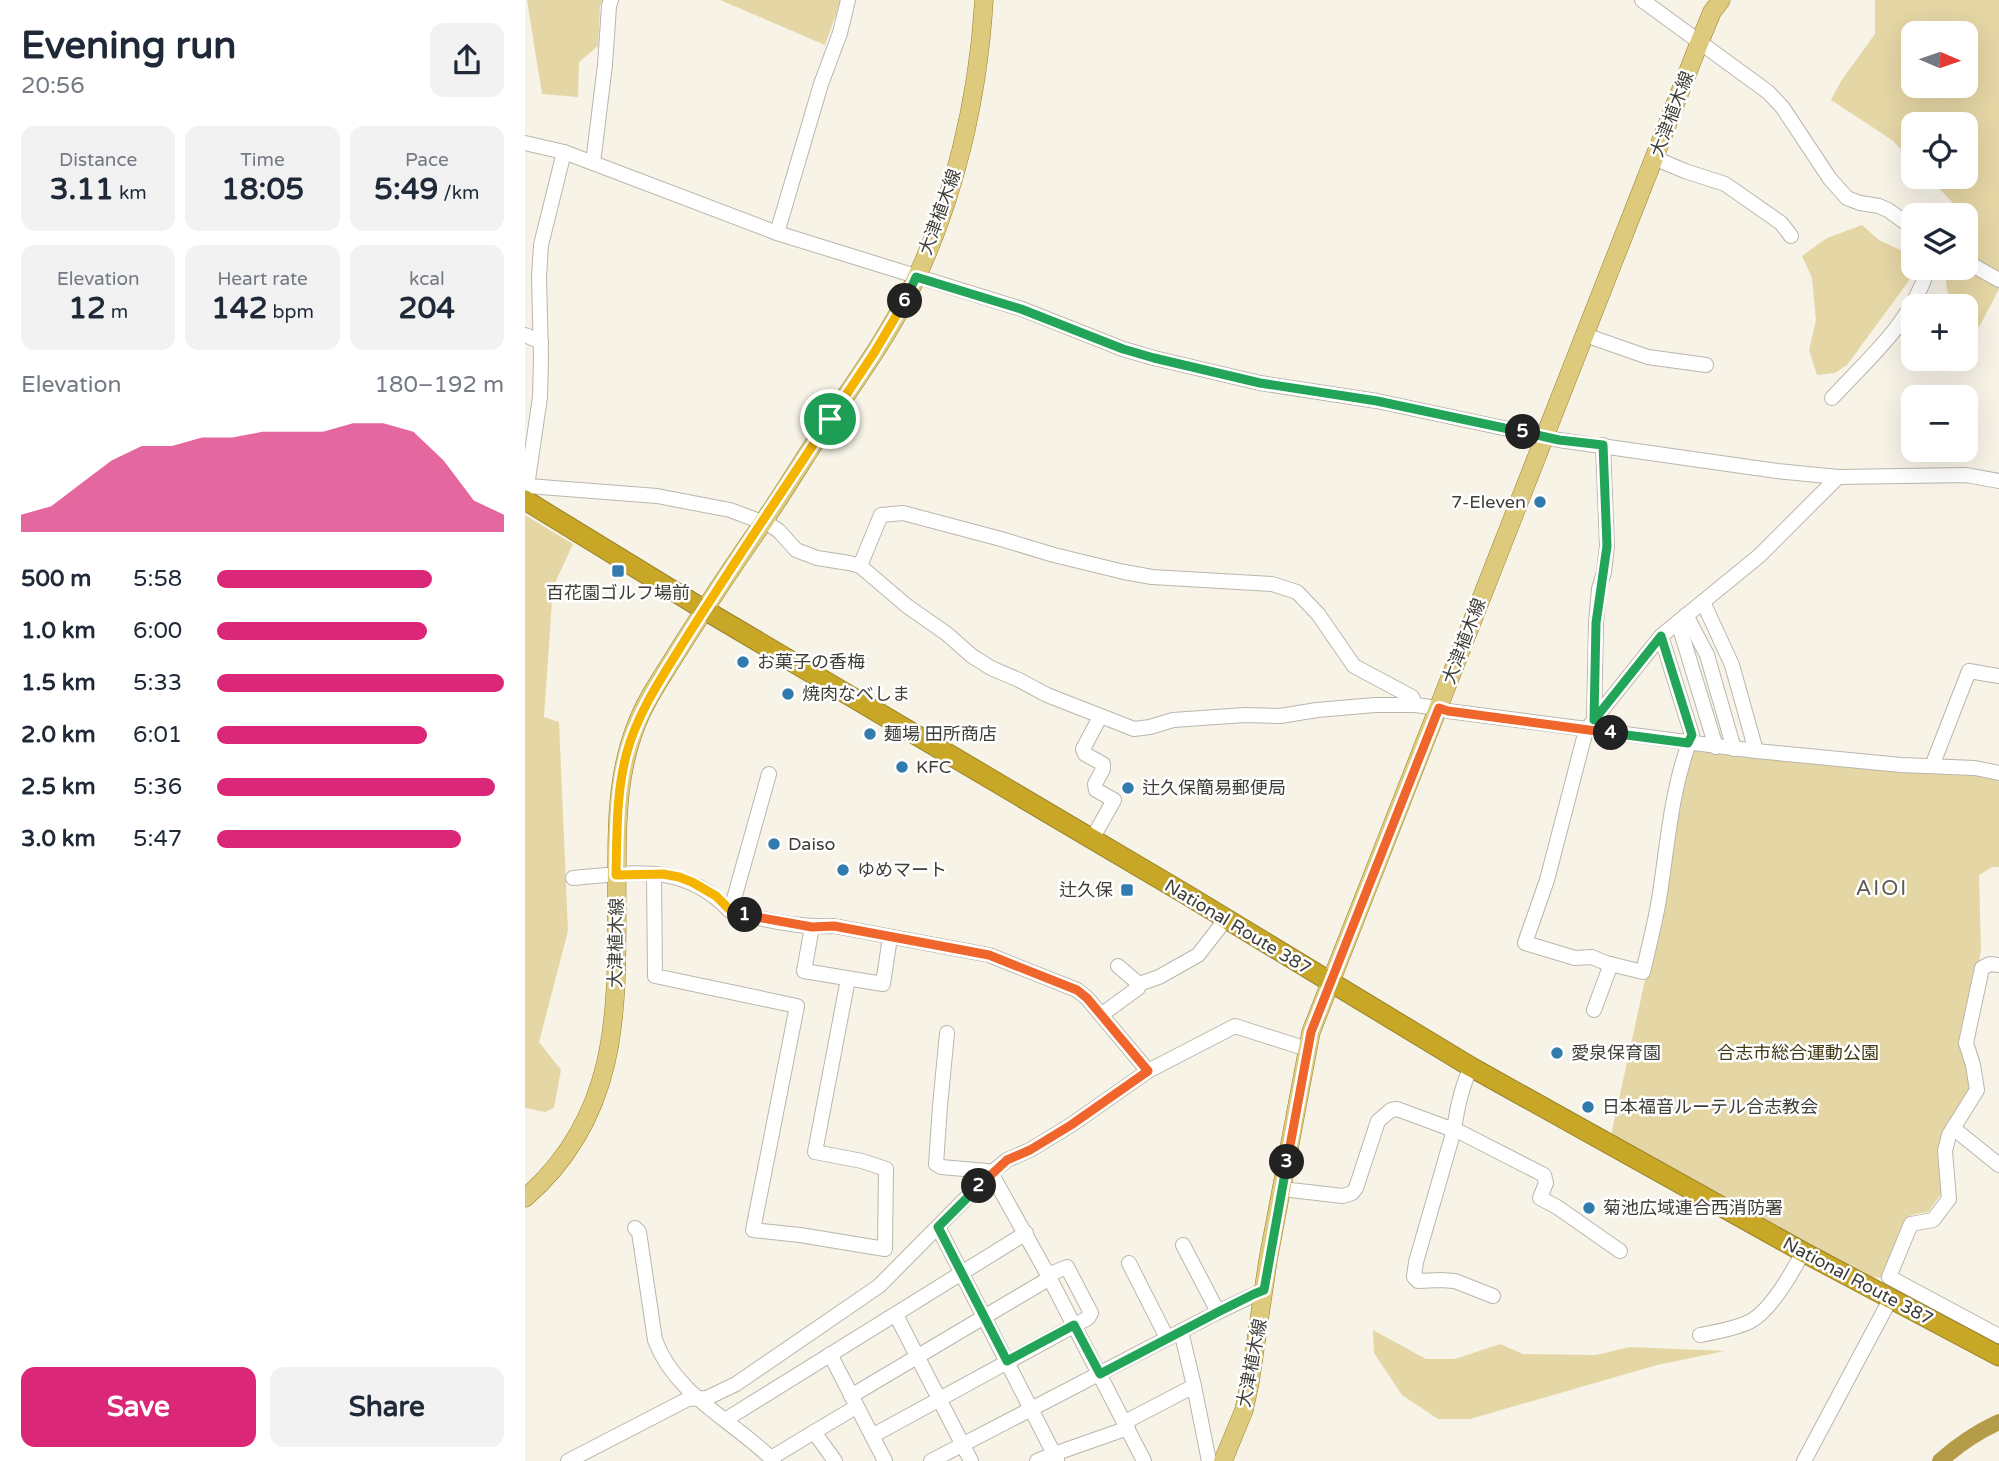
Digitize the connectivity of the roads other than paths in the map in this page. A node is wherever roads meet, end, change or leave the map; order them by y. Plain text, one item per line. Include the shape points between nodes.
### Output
1 (611, 0) edge
2 (848, 0) edge
3 (984, 0) edge
4 (1642, 0) edge
5 (1721, 0) edge
6 (1700, 41) junction
7 (525, 143) edge
8 (564, 152) junction
9 (1654, 158) junction
10 (593, 163) junction
11 (1901, 219) edge
12 (777, 233) junction
13 (1791, 236) dead end
14 (1978, 268) edge
15 (916, 277) junction
16 (1923, 280) edge
17 (1999, 280) edge
18 (525, 335) edge
19 (1585, 335) junction
20 (541, 342) junction
21 (1706, 365) dead end
22 (1832, 398) dead end
23 (1545, 437) junction
24 (1603, 445) junction
25 (1838, 477) junction
26 (1999, 481) edge
27 (526, 495) edge
28 (763, 523) junction
29 (860, 566) junction
30 (1703, 601) junction
31 (703, 609) junction
32 (1682, 619) junction
33 (1661, 636) junction
34 (1999, 676) edge
35 (1415, 705) junction
36 (1439, 708) junction
37 (1100, 717) junction
38 (1590, 725) junction
39 (1688, 743) junction
40 (1716, 747) junction
41 (1734, 749) junction
42 (1756, 751) junction
43 (1932, 766) junction
44 (1999, 773) edge
45 (769, 774) dead end
46 (1091, 839) junction
47 (654, 874) junction
48 (616, 875) junction
49 (573, 878) dead end
50 (729, 909) junction
51 (1226, 919) junction
52 (812, 927) junction
53 (890, 937) junction
54 (1608, 963) junction
55 (1118, 965) dead end
56 (1999, 965) edge
57 (848, 979) junction
58 (1330, 982) junction
59 (1139, 984) junction
60 (1591, 1009) dead end
61 (1101, 1015) junction
62 (947, 1034) dead end
63 (1307, 1049) junction
64 (1471, 1067) junction
65 (1148, 1071) junction
66 (1953, 1128) junction
67 (1454, 1130) junction
68 (1999, 1165) edge
69 (991, 1173) junction
70 (1282, 1189) junction
71 (525, 1198) edge
72 (938, 1227) junction
73 (635, 1228) dead end
74 (1026, 1233) junction
75 (1182, 1245) dead end
76 (1621, 1251) dead end
77 (1803, 1252) junction
78 (1129, 1263) dead end
79 (962, 1272) junction
80 (1049, 1276) junction
81 (1264, 1290) junction
82 (1493, 1297) dead end
83 (1891, 1298) junction
84 (1218, 1312) junction
85 (896, 1315) junction
86 (984, 1317) junction
87 (1074, 1325) junction
88 (1181, 1331) junction
89 (1700, 1335) dead end
90 (1999, 1336) edge
91 (1167, 1338) junction
92 (830, 1354) junction
93 (1999, 1356) edge
94 (917, 1357) junction
95 (1007, 1361) junction
96 (1100, 1374) junction
97 (1194, 1386) junction
98 (698, 1399) junction
99 (939, 1399) junction
100 (854, 1401) junction
101 (1031, 1409) junction
102 (725, 1420) junction
103 (1127, 1425) junction
104 (814, 1432) junction
105 (872, 1436) junction
106 (963, 1445) junction
107 (1056, 1457) edge
108 (772, 1460) edge
109 (568, 1461) edge
110 (835, 1461) edge
111 (885, 1461) edge
112 (931, 1461) edge
113 (971, 1461) edge
114 (1037, 1461) edge
115 (1145, 1461) edge
116 (1209, 1461) edge
117 (1223, 1461) edge
118 (1804, 1461) edge

1 - 10 street
2 - 12 street
3 - 15 main road, 大津植木線 via 958,163
4 - 6 street
5 - 6 main road, 大津植木線
6 - 9 main road, 大津植木線
6 - 11 street via 1783,107 1829,179 1847,198 1888,210
7 - 8 street
8 - 10 street
8 - 20 street via 541,245
9 - 13 street via 1725,184 1781,223
9 - 19 main road, 大津植木線
10 - 12 street
12 - 15 street
14 - 17 street
15 - 23 street via 1021,309 1154,358 1260,383 1377,401
15 - 28 main road, 大津植木線 via 894,321
16 - 22 street via 1902,320
18 - 20 street
19 - 21 street via 1649,357
19 - 23 main road, 大津植木線
20 - 27 street via 540,397
23 - 24 street
23 - 36 main road, 大津植木線
24 - 25 street
24 - 38 street via 1607,546 1596,623
25 - 26 street via 1943,474
25 - 30 street via 1759,556
27 - 28 street via 657,496 730,510
27 - 31 highway, National Route 387
28 - 29 street via 779,531 796,550
28 - 31 main road, 大津植木線
29 - 35 street via 881,515 903,513 1124,572 1272,584 1297,592 1354,666 1412,697
29 - 37 street via 991,668
30 - 32 street
30 - 42 street via 1732,665
31 - 46 highway, National Route 387
31 - 48 main road, 大津植木線 via 649,698 632,737 619,794
32 - 33 street
32 - 40 street
32 - 41 street via 1707,655
33 - 38 street
33 - 39 street via 1692,735
34 - 43 street via 1969,671
35 - 36 street
35 - 37 street via 1173,720 1134,729
36 - 38 street
36 - 58 main road, 大津植木線
37 - 46 street via 1083,749 1103,764 1096,790 1114,800
38 - 39 street
38 - 54 street via 1525,943
39 - 40 street
39 - 54 street via 1643,972
40 - 41 street
41 - 42 street
42 - 43 street
43 - 44 street
45 - 50 street
46 - 51 highway, National Route 387
47 - 48 street
47 - 50 street via 692,882
47 - 57 street via 655,976 797,1006 753,1230 885,1249 886,1168 815,1152
48 - 49 street
48 - 71 main road, 大津植木線 via 614,1014 607,1063 572,1144
50 - 52 street
51 - 58 highway, National Route 387
51 - 59 street via 1198,955
52 - 53 street via 834,926
52 - 57 street via 804,971
53 - 57 street via 883,984
53 - 61 street via 989,955 1077,990
54 - 60 street
55 - 59 street
56 - 66 street via 1982,968 1966,1043 1977,1090
58 - 63 main road, 大津植木線
58 - 64 highway, National Route 387
59 - 61 street
61 - 65 street
62 - 69 street via 936,1164
63 - 65 street via 1234,1026
63 - 70 main road, 大津植木線
64 - 67 street
64 - 77 highway, National Route 387
65 - 69 street
66 - 68 street
66 - 90 street via 1945,1151 1948,1199 1933,1220 1911,1224 1889,1278
67 - 70 street via 1403,1110 1391,1110 1378,1121 1352,1192 1343,1196
67 - 76 street via 1544,1175 1540,1198
67 - 82 street via 1414,1278 1455,1281
69 - 72 street
69 - 74 street
70 - 81 main road, 大津植木線
72 - 79 street
72 - 98 street via 879,1286 736,1384
73 - 98 street via 659,1352
74 - 79 street
74 - 80 street
75 - 84 street
77 - 83 highway, National Route 387
77 - 89 street via 1761,1314 1749,1322
78 - 91 street
79 - 85 street
79 - 86 street
80 - 86 street
80 - 87 street
80 - 87 street via 1067,1267 1091,1313
81 - 84 street
81 - 117 main road, 大津植木線 via 1244,1409
83 - 93 highway, National Route 387
83 - 118 street
84 - 88 street
85 - 92 street
85 - 94 street
86 - 94 street
86 - 95 street
87 - 95 street
87 - 96 street
88 - 91 street
88 - 97 street
91 - 96 street
92 - 100 street
92 - 102 street
94 - 99 street
94 - 100 street
95 - 99 street
95 - 101 street
96 - 101 street
96 - 103 street
97 - 103 street
97 - 116 street
98 - 102 street
98 - 109 street via 688,1399
99 - 105 street
99 - 106 street
100 - 104 street
100 - 105 street
101 - 106 street
101 - 107 street
102 - 108 street
103 - 107 street
103 - 115 street
104 - 108 street
104 - 110 street
105 - 111 street
106 - 112 street
106 - 113 street
107 - 114 street

